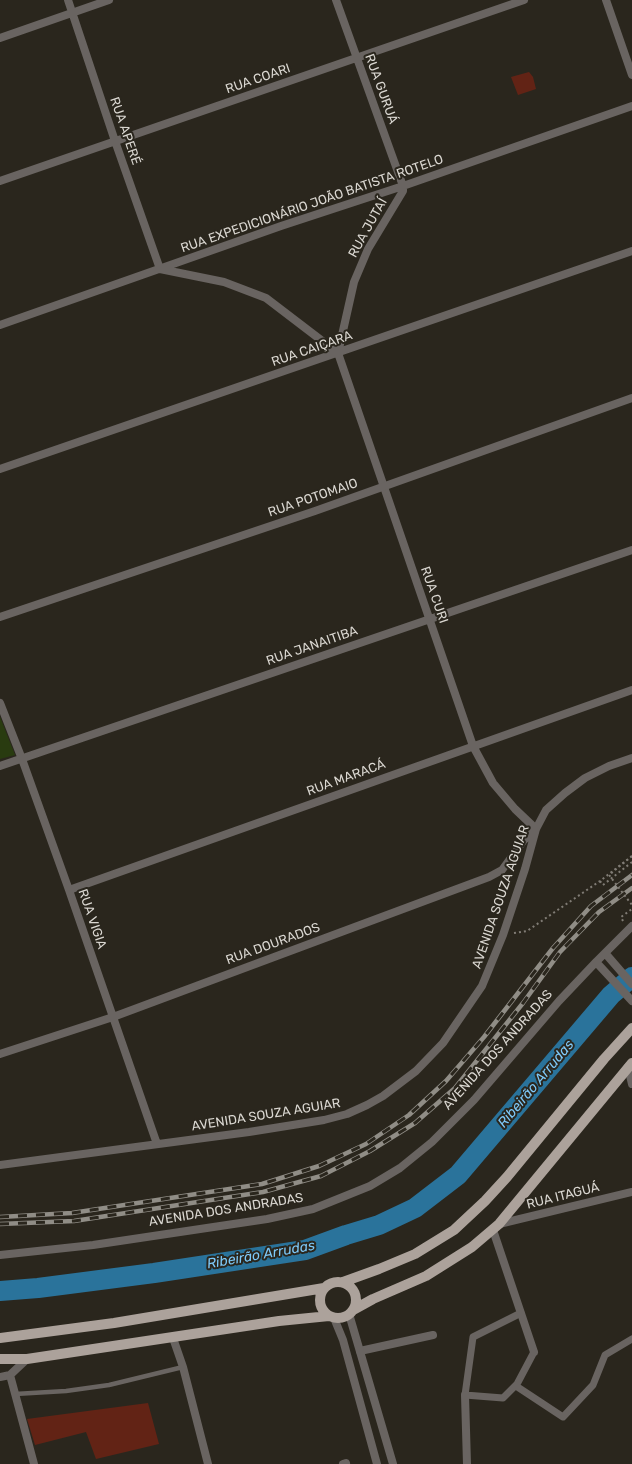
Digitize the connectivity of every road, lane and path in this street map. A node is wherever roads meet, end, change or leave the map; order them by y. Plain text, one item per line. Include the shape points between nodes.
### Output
1 (68, 0) edge
2 (109, 0) edge
3 (336, 0) edge
4 (524, 0) edge
5 (606, 0) edge
6 (72, 13) junction
7 (0, 38) edge
8 (357, 57) junction
9 (632, 75) edge
10 (632, 106) edge
11 (115, 141) junction
12 (0, 181) edge
13 (403, 186) junction
14 (632, 251) edge
15 (160, 269) junction
16 (0, 325) edge
17 (338, 353) junction
18 (632, 398) edge
19 (0, 469) edge
20 (383, 486) junction
21 (632, 550) edge
22 (0, 617) edge
23 (430, 618) junction
24 (632, 690) edge
25 (0, 703) edge
26 (473, 746) junction
27 (632, 758) edge
28 (22, 759) junction
29 (0, 766) edge
30 (536, 829) junction
31 (632, 856) edge
32 (632, 862) edge
33 (600, 881) junction
34 (69, 890) junction
35 (632, 905) edge
36 (632, 910) edge
37 (631, 922) edge
38 (503, 935) junction
39 (605, 953) junction
40 (596, 962) junction
41 (632, 984) edge
42 (632, 1001) edge
43 (113, 1017) junction
44 (632, 1028) edge
45 (0, 1054) edge
46 (630, 1065) edge
47 (632, 1084) edge
48 (157, 1144) junction
49 (0, 1165) edge
50 (632, 1192) edge
51 (496, 1231) junction
52 (0, 1255) edge
53 (342, 1282) junction
54 (324, 1288) junction
55 (351, 1312) junction
56 (521, 1313) junction
57 (332, 1317) junction
58 (433, 1335) dead end
59 (0, 1338) edge
60 (173, 1338) junction
61 (632, 1339) edge
62 (360, 1351) junction
63 (534, 1352) joint
64 (0, 1359) edge
65 (27, 1359) junction
66 (183, 1367) junction
67 (10, 1375) junction
68 (0, 1377) edge
69 (517, 1384) junction
70 (15, 1394) junction
71 (464, 1395) junction
72 (34, 1464) edge
73 (208, 1464) edge
74 (377, 1464) edge
75 (393, 1464) edge
76 (467, 1464) edge

1 - 6 street, RUA APERÉ
2 - 6 street
3 - 8 street, RUA GURUÁ
4 - 8 street, RUA COARI
5 - 9 street
6 - 7 street
6 - 11 street, RUA APERÉ
8 - 11 street, RUA COARI
8 - 13 street, RUA GURUÁ
10 - 13 street, RUA EXPEDICIONÁRIO JOÃO BATISTA ROTELO
11 - 12 street, RUA COARI
11 - 15 street, RUA APERÉ
13 - 15 street, RUA EXPEDICIONÁRIO JOÃO BATISTA ROTELO
13 - 17 street, RUA JUTAÍ via 403,191 368,249 354,282
14 - 17 street, RUA CAIÇARA
15 - 16 street, RUA EXPEDICIONÁRIO JOÃO BATISTA ROTELO
15 - 17 street via 224,282 266,298
17 - 19 street, RUA CAIÇARA
17 - 20 street, RUA CURI
18 - 20 street, RUA POTOMAIO
20 - 22 street, RUA POTOMAIO via 308,514
20 - 23 street, RUA CURI
21 - 23 street, RUA JANAITIBA
23 - 26 street, RUA CURI
23 - 28 street, RUA JANAITIBA
24 - 26 street, RUA MARACÁ
25 - 28 street, RUA VIGIA
26 - 30 street, RUA CURI via 493,783
26 - 34 street, RUA MARACÁ
27 - 30 street, AVENIDA SOUZA AGUIAR via 608,766 585,778 546,810
28 - 29 street, RUA JANAITIBA
28 - 34 street, RUA VIGIA
30 - 38 street, AVENIDA SOUZA AGUIAR
30 - 43 street, RUA DOURADOS via 524,840 502,870 489,877
31 - 33 path
31 - 35 path, bridge via 609,875
32 - 33 path via 603,885
33 - 38 path via 527,931
34 - 43 street, RUA VIGIA
36 - 37 path via 626,914
37 - 39 street, AVENIDA DOS ANDRADAS
38 - 48 street, AVENIDA SOUZA AGUIAR via 482,986 443,1043 416,1071 383,1096 347,1114 324,1120
39 - 40 street, AVENIDA DOS ANDRADAS
39 - 41 street
40 - 42 street
40 - 52 street, AVENIDA DOS ANDRADAS via 558,1001 474,1100 438,1136 400,1168 370,1186 313,1209 267,1218 93,1245
43 - 45 street, RUA DOURADOS
43 - 48 street, RUA VIGIA
44 - 53 main road via 507,1177 454,1230 415,1254
46 - 47 street
46 - 51 main road
48 - 49 street, AVENIDA SOUZA AGUIAR
50 - 51 street, RUA ITAGUÁ
51 - 55 main road via 426,1276 373,1298
51 - 56 street
53 - 54 main road via 332,1282
53 - 55 main road via 348,1284 357,1299
54 - 57 main road via 320,1296 320,1305 325,1313
54 - 59 main road via 114,1323
55 - 57 main road via 345,1317
55 - 62 street
56 - 63 street
56 - 71 street via 473,1336
57 - 60 main road via 272,1322
57 - 74 street via 343,1340
58 - 62 street
60 - 65 main road
60 - 66 street
61 - 69 street via 605,1355 593,1386 563,1417 516,1386
62 - 75 street
63 - 69 street
64 - 65 main road
65 - 67 street
66 - 70 lane via 109,1386
66 - 73 street
67 - 68 street
67 - 70 street
69 - 71 street via 504,1398
70 - 72 street
71 - 76 street

